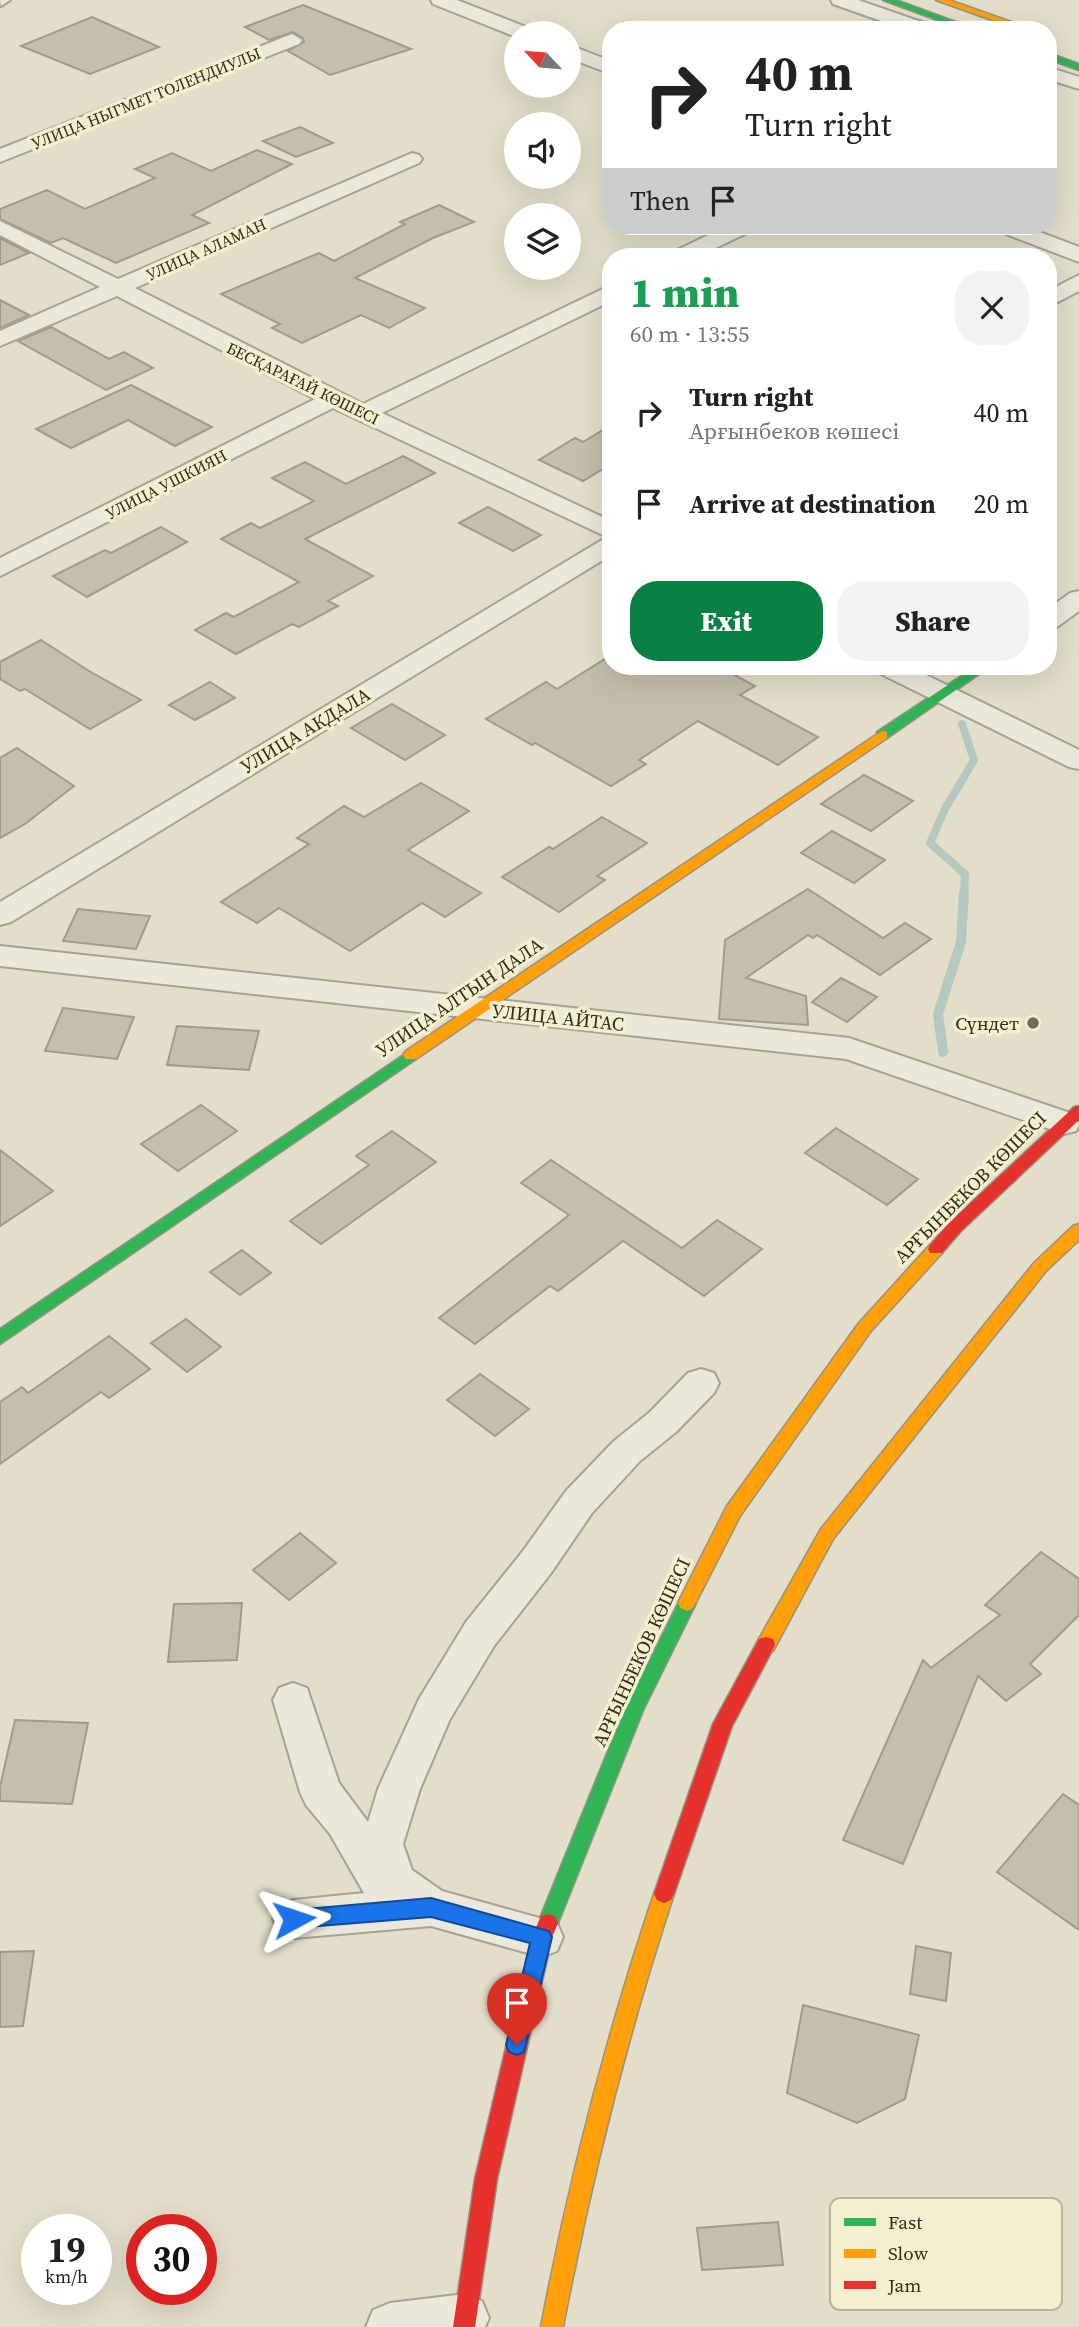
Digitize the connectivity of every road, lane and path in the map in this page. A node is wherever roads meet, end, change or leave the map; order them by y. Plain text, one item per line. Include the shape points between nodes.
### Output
1 (440, 0) edge
2 (840, 0) edge
3 (887, 0) edge
4 (940, 0) edge
5 (900, 21) edge
6 (946, 21) edge
7 (1003, 21) edge
8 (504, 25) edge
9 (292, 40) dead end
10 (581, 56) edge
11 (1057, 59) edge
12 (602, 64) edge
13 (1079, 67) edge
14 (1057, 76) edge
15 (1079, 83) edge
16 (0, 156) edge
17 (412, 159) dead end
18 (0, 227) edge
19 (725, 235) edge
20 (1029, 235) edge
21 (699, 248) edge
22 (1079, 255) edge
23 (1079, 282) edge
24 (115, 288) junction
25 (1057, 295) edge
26 (602, 296) edge
27 (0, 339) edge
28 (333, 399) junction
29 (363, 413) junction
30 (602, 527) edge
31 (602, 549) edge
32 (0, 568) edge
33 (1079, 599) edge
34 (1057, 615) edge
35 (906, 675) edge
36 (972, 675) edge
37 (945, 694) junction
38 (1079, 761) edge
39 (0, 915) edge
40 (0, 956) edge
41 (480, 1008) junction
42 (1072, 1117) edge
43 (1079, 1230) edge
44 (0, 1338) edge
45 (701, 1383) dead end
46 (293, 1700) dead end
47 (395, 1882) junction
48 (431, 1908) junction
49 (294, 1919) dead end
50 (542, 1937) junction
51 (465, 2323) edge
52 (390, 2327) edge
53 (552, 2327) edge

1 - 8 street
2 - 5 street
3 - 6 main road
4 - 7 main road
9 - 16 street, УЛИЦА НЫГМЕТ ТОЛЕНДИУЛЫ
10 - 12 street
11 - 13 main road
14 - 15 street
17 - 24 street, УЛИЦА АЛАМАН
18 - 24 street, БЕСҚАРАҒАЙ КӨШЕСІ
19 - 21 street
20 - 22 street
23 - 25 street
24 - 27 street, УЛИЦА АЛАМАН
24 - 28 street, БЕСҚАРАҒАЙ КӨШЕСІ
26 - 29 street
28 - 29 street, БЕСҚАРАҒАЙ КӨШЕСІ
28 - 32 street, УЛИЦА УШКИЯН
29 - 30 street, БЕСҚАРАҒАЙ КӨШЕСІ
31 - 39 street, УЛИЦА АКДАЛА
33 - 34 street
35 - 37 street
36 - 37 main road, УЛИЦА АЛТЫН ДАЛА
37 - 38 street
37 - 41 main road, УЛИЦА АЛТЫН ДАЛА
40 - 41 street, УЛИЦА АЙТАС
41 - 42 street, УЛИЦА АЙТАС via 849,1049
41 - 44 main road, УЛИЦА АЛТЫН ДАЛА
42 - 50 main road, АРҒЫНБЕКОВ КӨШЕСІ via 955,1227 864,1327 733,1511 635,1707
43 - 53 main road via 1040,1267 827,1534 723,1724 643,1954 575,2204
45 - 47 street via 579,1502 467,1656 433,1711 399,1789 382,1844
46 - 47 street via 321,1792 345,1821 380,1881
47 - 48 street
48 - 49 street
48 - 50 street
50 - 51 main road, АРҒЫНБЕКОВ КӨШЕСІ via 486,2179
51 - 52 street

